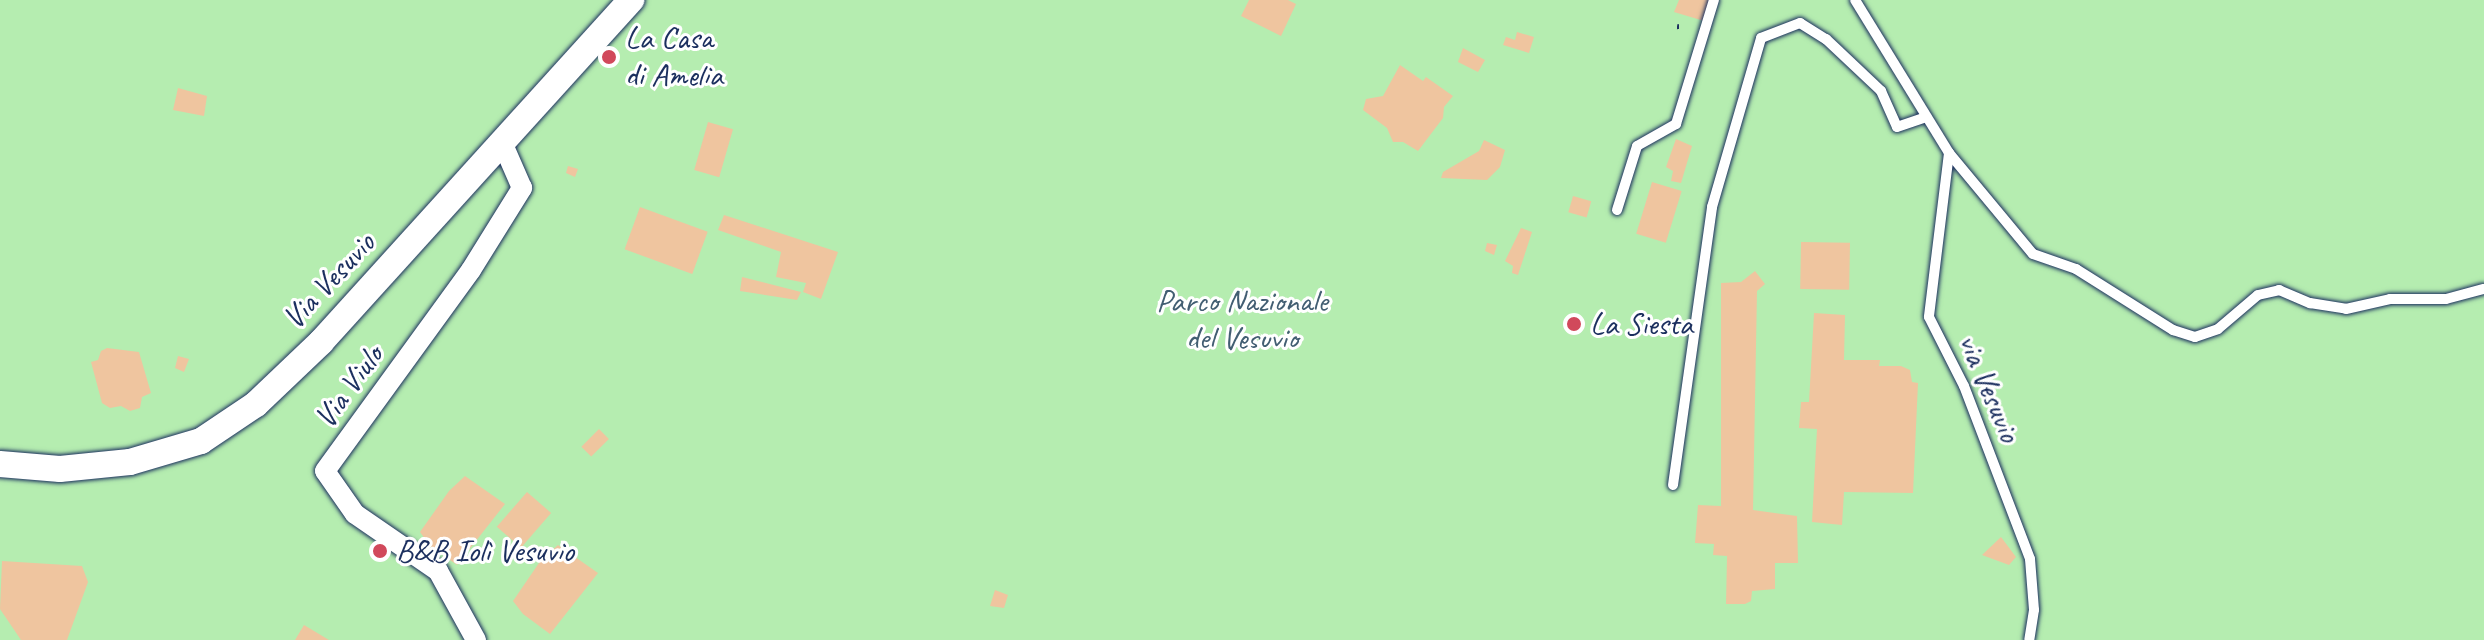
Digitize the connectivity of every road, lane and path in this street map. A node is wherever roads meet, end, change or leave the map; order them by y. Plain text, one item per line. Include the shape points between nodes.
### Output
1 (631, 0) edge
2 (1714, 0) edge
3 (1855, 0) edge
4 (1926, 117) junction
5 (502, 142) junction
6 (1949, 153) junction
7 (1617, 210) dead end
8 (2484, 289) edge
9 (0, 464) edge
10 (1673, 485) dead end
11 (476, 640) edge
12 (2029, 640) edge

1 - 5 street, Via Vesuvio
2 - 7 lane via 1676,124 1637,146
3 - 4 lane
4 - 6 lane
4 - 10 lane via 1897,127 1881,91 1826,39 1800,23 1761,38 1712,207
5 - 9 street, Via Vesuvio via 321,342 256,404 201,441 130,462 60,469
5 - 11 street, Via Viulo via 522,188 471,270 325,471 355,514 438,571
6 - 8 lane via 2033,254 2076,269 2173,330 2195,337 2218,329 2258,295 2279,290 2310,303 2346,309 2390,299 2446,299
6 - 12 lane, via Vesuvio via 1929,317 1964,386 2030,559 2034,610

